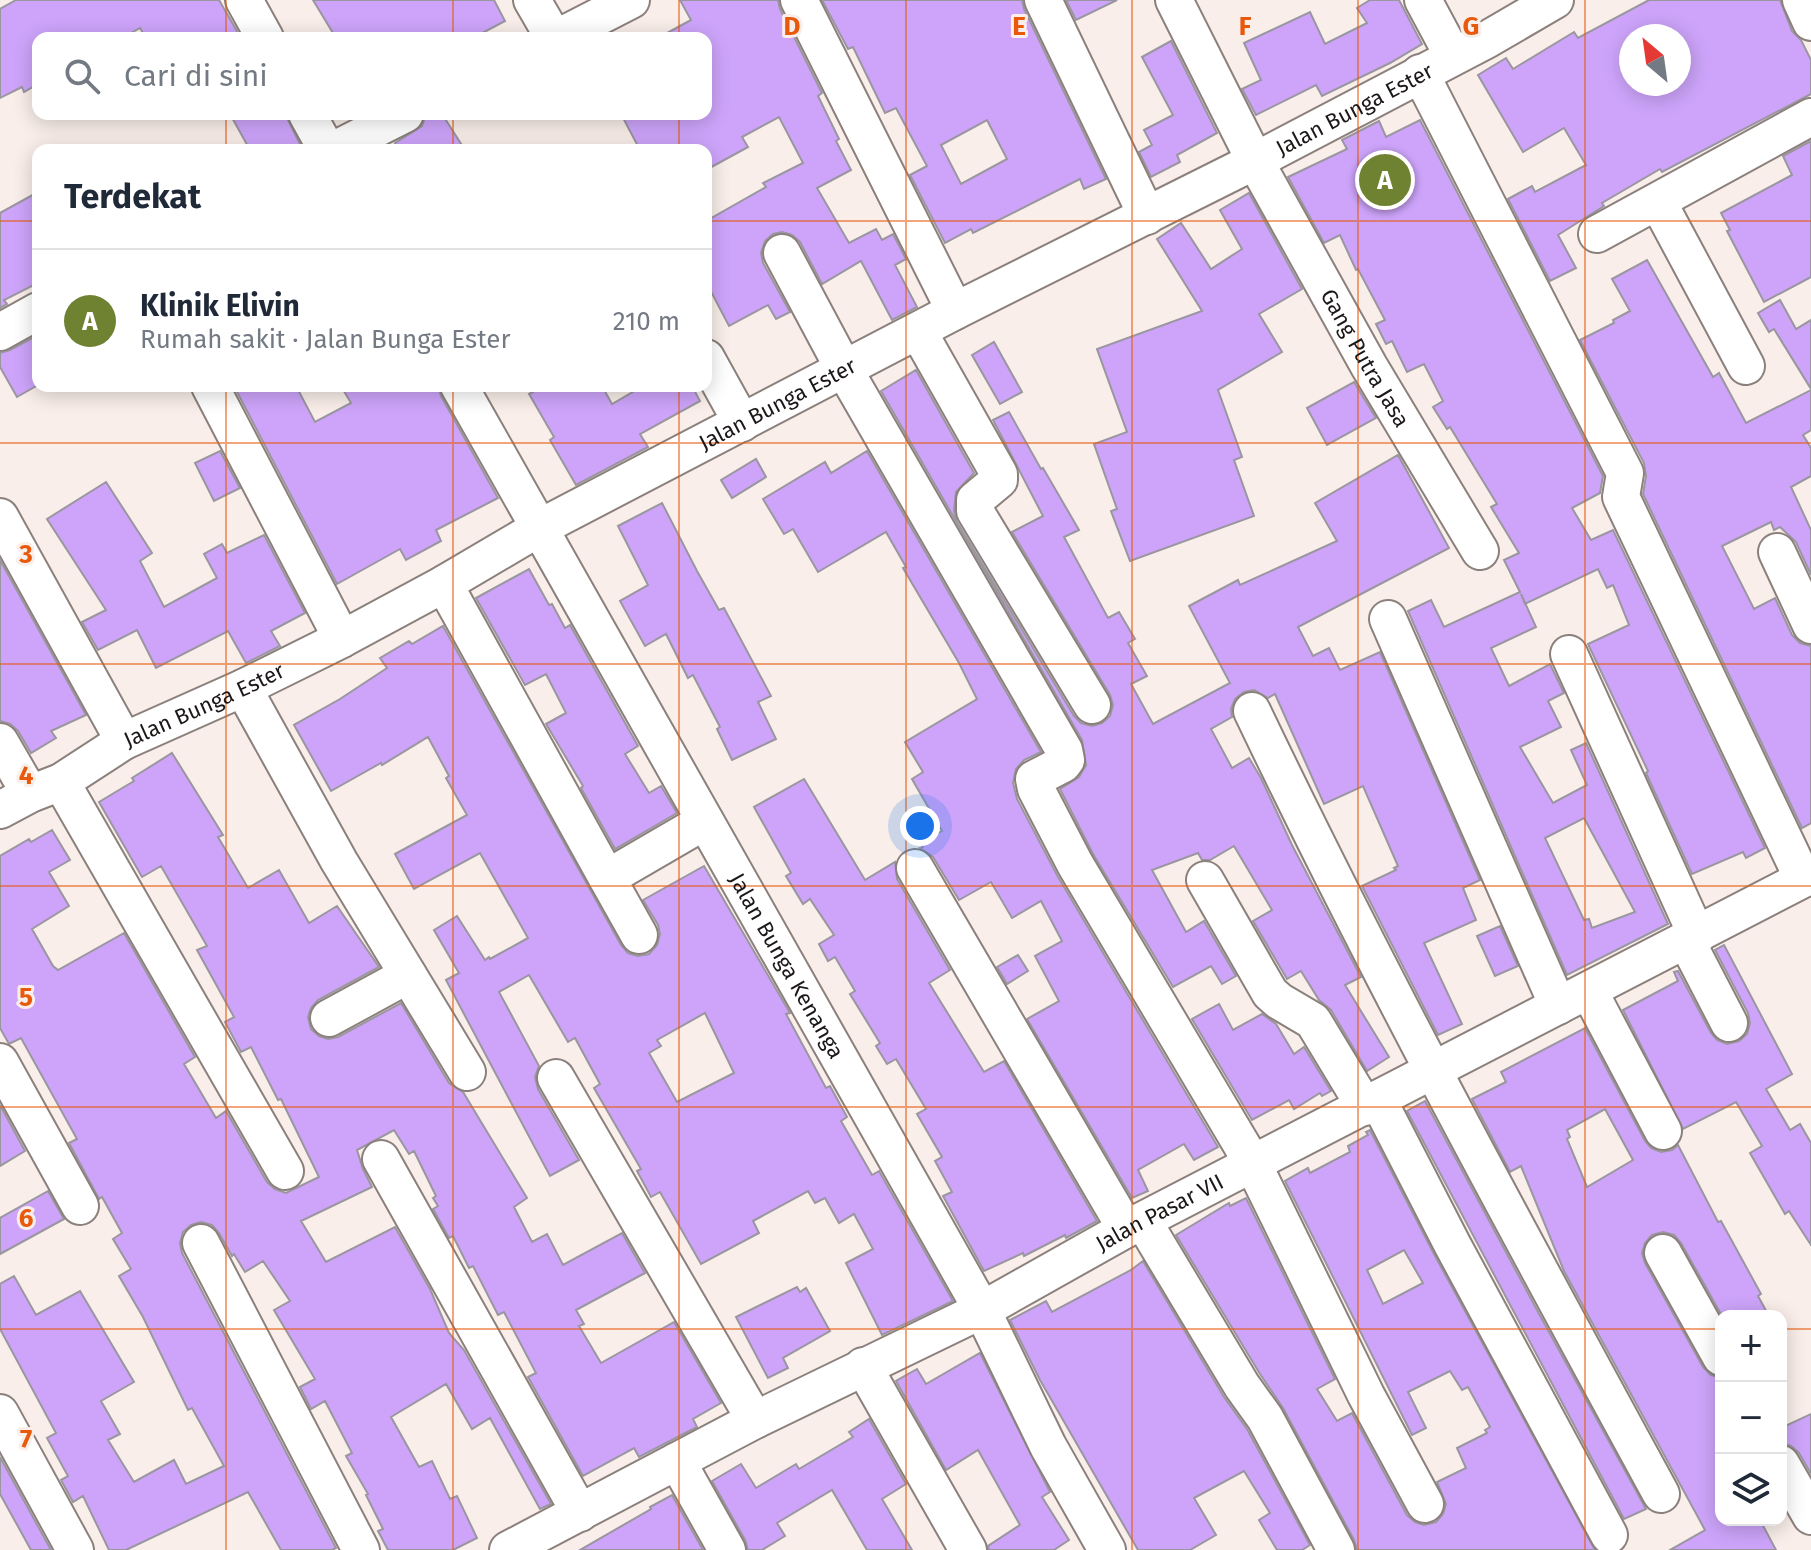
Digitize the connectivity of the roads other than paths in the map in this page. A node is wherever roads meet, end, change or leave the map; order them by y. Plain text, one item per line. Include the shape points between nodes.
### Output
1 (244, 0) edge
2 (532, 0) edge
3 (631, 0) edge
4 (799, 0) edge
5 (1043, 0) edge
6 (1174, 0) edge
7 (1423, 0) edge
8 (1555, 0) edge
9 (1801, 0) edge
10 (1811, 22) edge
11 (262, 32) edge
12 (551, 32) edge
13 (567, 32) edge
14 (1453, 56) junction
15 (1420, 73) junction
16 (1811, 117) edge
17 (310, 120) edge
18 (393, 120) edge
19 (324, 144) edge
20 (346, 144) edge
21 (1255, 161) junction
22 (1658, 202) junction
23 (1147, 216) junction
24 (1597, 234) dead end
25 (782, 253) dead end
26 (955, 311) junction
27 (32, 314) edge
28 (918, 331) junction
29 (0, 332) edge
30 (1746, 366) dead end
31 (712, 369) edge
32 (845, 371) junction
33 (213, 392) edge
34 (462, 392) edge
35 (742, 423) junction
36 (0, 517) edge
37 (539, 528) junction
38 (1480, 551) dead end
39 (1777, 552) dead end
40 (444, 584) junction
41 (1388, 619) dead end
42 (1811, 625) edge
43 (342, 639) junction
44 (1569, 654) dead end
45 (243, 688) junction
46 (1092, 705) dead end
47 (1252, 711) dead end
48 (124, 741) junction
49 (0, 742) edge
50 (30, 796) edge
51 (705, 821) junction
52 (915, 868) dead end
53 (1807, 877) edge
54 (607, 878) junction
55 (1205, 880) dead end
56 (639, 935) dead end
57 (1692, 938) junction
58 (408, 975) junction
59 (1574, 998) junction
60 (329, 1018) dead end
61 (1729, 1023) dead end
62 (0, 1062) edge
63 (467, 1072) dead end
64 (1431, 1072) junction
65 (556, 1078) dead end
66 (1371, 1104) junction
67 (1663, 1131) dead end
68 (381, 1159) dead end
69 (1253, 1164) junction
70 (285, 1171) dead end
71 (80, 1206) dead end
72 (1135, 1225) junction
73 (201, 1243) dead end
74 (1663, 1253) dead end
75 (982, 1310) junction
76 (1715, 1346) edge
77 (863, 1366) junction
78 (0, 1413) edge
79 (755, 1420) junction
80 (677, 1461) junction
81 (1787, 1474) edge
82 (1661, 1494) dead end
83 (1425, 1504) dead end
84 (580, 1513) junction
85 (1811, 1516) edge
86 (1609, 1535) dead end
87 (524, 1547) edge
88 (75, 1550) edge
89 (361, 1550) edge
90 (727, 1550) edge
91 (968, 1550) edge
92 (1107, 1550) edge
93 (1336, 1550) edge

1 - 11 street
2 - 12 street
3 - 13 street
4 - 26 street
5 - 23 street
6 - 21 street, Gang Putra Jasa
7 - 14 street
8 - 14 street, Jalan Bunga Ester
9 - 10 street
14 - 15 street, Jalan Bunga Ester
15 - 21 street, Jalan Bunga Ester
15 - 53 street via 1625,473 1621,497
16 - 22 street
17 - 19 street
18 - 20 street
21 - 23 street, Jalan Bunga Ester
21 - 38 street, Gang Putra Jasa
22 - 24 street
22 - 30 street
23 - 26 street, Jalan Bunga Ester
25 - 32 street
26 - 28 street, Jalan Bunga Ester
27 - 29 street
28 - 32 street, Jalan Bunga Ester
28 - 46 street via 999,474 999,480 975,500 975,511
31 - 35 street
32 - 35 street, Jalan Bunga Ester
32 - 69 street via 1064,750 1063,764 1034,779 1036,789
33 - 43 street
34 - 37 street, Jalan Bunga Kenanga
35 - 37 street, Jalan Bunga Ester
36 - 48 street
37 - 40 street, Jalan Bunga Ester
37 - 51 street, Jalan Bunga Kenanga
39 - 42 street
40 - 43 street, Jalan Bunga Ester
40 - 54 street
41 - 59 street
43 - 45 street, Jalan Bunga Ester
44 - 57 street
45 - 48 street, Jalan Bunga Ester
45 - 58 street
47 - 64 street
48 - 50 street, Jalan Bunga Ester
49 - 50 street
50 - 70 street
51 - 54 street
51 - 75 street, Jalan Bunga Kenanga
52 - 72 street
53 - 57 street, Jalan Pasar VII
54 - 56 street
55 - 66 street via 1270,993 1313,1021
57 - 59 street, Jalan Pasar VII
57 - 61 street
58 - 60 street
58 - 63 street
59 - 64 street, Jalan Pasar VII
59 - 67 street
62 - 71 street
64 - 66 street, Jalan Pasar VII
64 - 82 street
65 - 79 street
66 - 69 street, Jalan Pasar VII
66 - 86 street
68 - 84 street
69 - 72 street, Jalan Pasar VII
69 - 83 street
72 - 75 street, Jalan Pasar VII
72 - 93 street via 1265,1418
73 - 89 street
74 - 76 street
75 - 77 street, Jalan Pasar VII
75 - 92 street, Jalan Bunga Kenanga via 1048,1446
77 - 79 street, Jalan Pasar VII
77 - 91 street
78 - 88 street
79 - 80 street, Jalan Pasar VII
80 - 84 street, Jalan Pasar VII
80 - 90 street
81 - 85 street
84 - 87 street, Jalan Pasar VII

